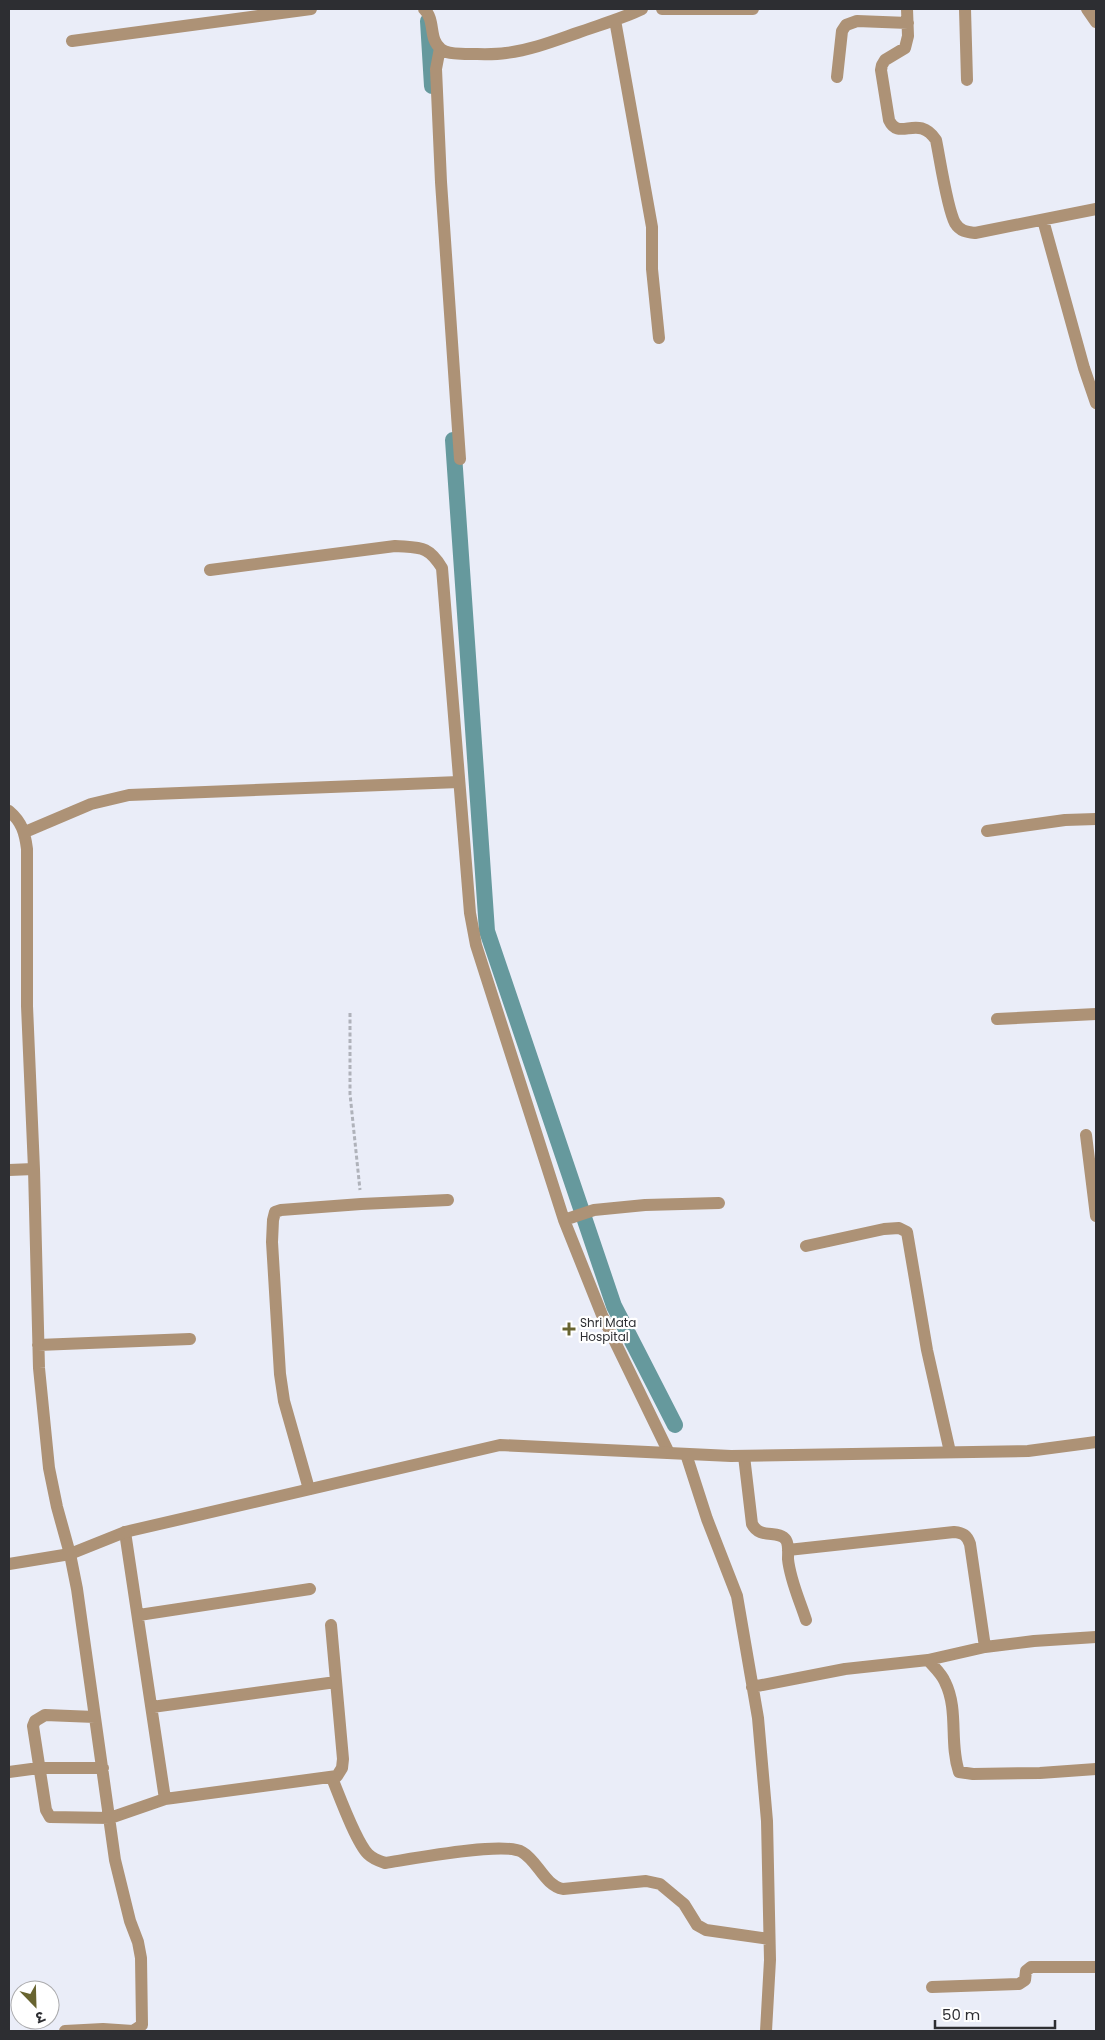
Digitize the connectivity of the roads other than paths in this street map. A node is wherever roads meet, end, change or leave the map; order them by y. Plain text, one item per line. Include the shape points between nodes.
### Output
1 (311, 9) edge
2 (642, 9) edge
3 (662, 9) edge
4 (753, 9) edge
5 (907, 9) edge
6 (965, 9) edge
7 (1087, 9) edge
8 (427, 11) edge
9 (615, 20) junction
10 (1096, 22) edge
11 (908, 23) junction
12 (72, 41) dead end
13 (440, 48) junction
14 (837, 77) dead end
15 (967, 80) dead end
16 (1096, 209) edge
17 (1043, 220) junction
18 (659, 338) dead end
19 (1096, 403) edge
20 (460, 459) dead end
21 (210, 570) dead end
22 (459, 782) junction
23 (9, 811) edge
24 (1096, 820) edge
25 (987, 831) dead end
26 (25, 832) junction
27 (1096, 1014) edge
28 (998, 1019) dead end
29 (1086, 1136) dead end
30 (34, 1169) junction
31 (9, 1170) edge
32 (448, 1200) dead end
33 (1095, 1201) edge
34 (718, 1203) dead end
35 (1096, 1216) edge
36 (566, 1219) junction
37 (806, 1246) dead end
38 (190, 1339) dead end
39 (38, 1345) junction
40 (1096, 1442) edge
41 (950, 1452) junction
42 (669, 1453) junction
43 (686, 1454) junction
44 (744, 1456) junction
45 (309, 1489) junction
46 (125, 1532) junction
47 (788, 1550) junction
48 (70, 1554) junction
49 (9, 1564) edge
50 (310, 1589) dead end
51 (138, 1615) junction
52 (806, 1620) dead end
53 (331, 1625) dead end
54 (1096, 1637) edge
55 (985, 1647) junction
56 (928, 1660) junction
57 (336, 1682) junction
58 (752, 1687) junction
59 (152, 1707) junction
60 (94, 1717) junction
61 (39, 1768) junction
62 (103, 1768) junction
63 (1096, 1769) edge
64 (9, 1772) edge
65 (332, 1778) junction
66 (165, 1798) junction
67 (110, 1818) junction
68 (769, 1939) junction
69 (1096, 1967) edge
70 (932, 1987) dead end
71 (65, 2031) edge
72 (766, 2031) edge

1 - 12 street
2 - 9 street
3 - 4 street
5 - 11 street
6 - 15 street
7 - 10 street
8 - 13 street
9 - 13 street via 505,54 457,54
9 - 18 street via 652,227 652,276
11 - 14 street via 858,21 846,25 842,31
11 - 17 street via 905,48 885,60 880,70 889,120 892,127 898,129 925,128 936,140 955,222 962,231 975,234
13 - 20 street via 436,69 441,182
16 - 17 street
17 - 19 street
21 - 22 street via 395,546 420,548 434,555 442,568
22 - 26 street via 129,795 91,804
22 - 36 street via 470,913 476,945
23 - 26 street via 18,818
24 - 25 street via 1065,820
26 - 30 street via 27,1006
27 - 28 street
29 - 33 street
30 - 31 street
30 - 39 street
32 - 45 street via 275,1212 272,1242 280,1374 284,1401
33 - 35 street
34 - 36 street via 645,1205 585,1212
36 - 42 street via 602,1315
37 - 41 street via 884,1229 899,1228 906,1232 927,1350
38 - 39 street
39 - 48 street via 49,1468
40 - 41 street via 1028,1450
41 - 44 street
42 - 43 street
42 - 45 street via 500,1445
43 - 44 street
43 - 58 street via 706,1519 737,1596
44 - 47 street via 754,1529 782,1537
45 - 46 street
46 - 48 street
46 - 51 street
47 - 52 street via 790,1570
47 - 55 street via 962,1533 970,1544
48 - 49 street
48 - 60 street
50 - 51 street
51 - 59 street
53 - 57 street
54 - 55 street
55 - 56 street
56 - 58 street via 845,1669
56 - 63 street via 950,1691 959,1772 1040,1773
57 - 59 street
57 - 65 street via 343,1760 340,1774
58 - 68 street via 758,1718 767,1821
59 - 66 street
60 - 61 street via 39,1717 33,1726
60 - 62 street
61 - 62 street
61 - 64 street
61 - 67 street via 50,1817
62 - 67 street
65 - 66 street
65 - 68 street via 360,1843 368,1854 385,1863 513,1848 527,1856 556,1888 646,1881 660,1884 684,1904 697,1925 706,1930
66 - 67 street
67 - 71 street via 115,1860 141,1958 142,2025 133,2031
68 - 72 street
69 - 70 street via 1031,1967 1026,1971 1025,1980 1019,1984

